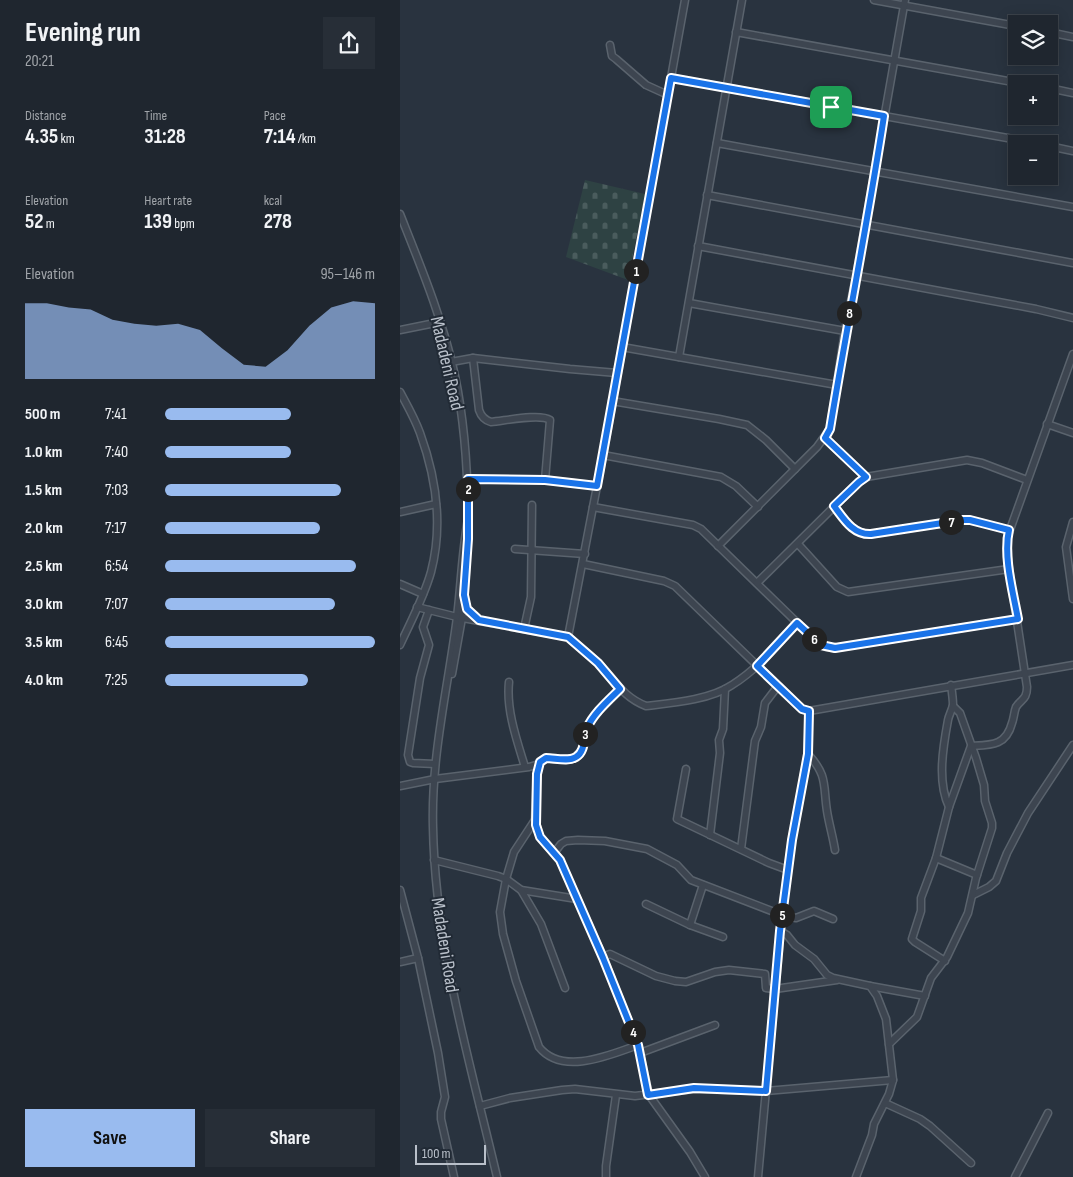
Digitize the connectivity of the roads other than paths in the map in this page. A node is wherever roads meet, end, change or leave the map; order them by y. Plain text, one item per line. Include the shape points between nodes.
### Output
1 (685, 0) edge
2 (742, 0) edge
3 (874, 0) edge
4 (905, 3) edge
5 (1008, 24) edge
6 (736, 32) junction
7 (1058, 34) edge
8 (1073, 37) edge
9 (610, 45) dead end
10 (895, 60) junction
11 (671, 78) junction
12 (1008, 81) edge
13 (726, 87) junction
14 (1058, 90) edge
15 (1073, 93) edge
16 (668, 95) junction
17 (884, 116) junction
18 (1008, 138) edge
19 (717, 143) junction
20 (1058, 148) edge
21 (1073, 151) edge
22 (876, 170) junction
23 (707, 195) junction
24 (1073, 207) edge
25 (400, 214) edge
26 (866, 224) junction
27 (698, 246) junction
28 (1073, 263) edge
29 (856, 277) junction
30 (689, 303) junction
31 (1073, 318) edge
32 (440, 322) junction
33 (400, 330) edge
34 (845, 330) junction
35 (622, 347) junction
36 (1073, 354) edge
37 (679, 357) junction
38 (473, 358) junction
39 (451, 362) junction
40 (617, 373) junction
41 (837, 385) junction
42 (400, 392) edge
43 (612, 401) junction
44 (1047, 424) junction
45 (1073, 433) edge
46 (825, 438) junction
47 (603, 455) junction
48 (795, 469) junction
49 (866, 477) junction
50 (468, 479) junction
51 (545, 480) junction
52 (1027, 480) junction
53 (597, 486) junction
54 (436, 504) junction
55 (532, 505) dead end
56 (834, 506) junction
57 (593, 507) junction
58 (758, 507) junction
59 (400, 512) edge
60 (468, 519) junction
61 (1073, 522) edge
62 (1009, 530) junction
63 (798, 544) junction
64 (718, 546) junction
65 (515, 550) dead end
66 (531, 552) junction
67 (584, 554) junction
68 (583, 564) junction
69 (1009, 569) junction
70 (757, 583) junction
71 (400, 584) edge
72 (424, 594) junction
73 (464, 595) junction
74 (1073, 599) edge
75 (417, 607) junction
76 (429, 610) junction
77 (459, 617) junction
78 (1018, 619) junction
79 (479, 620) junction
80 (797, 623) junction
81 (524, 629) junction
82 (459, 632) junction
83 (568, 637) junction
84 (400, 645) edge
85 (1073, 665) edge
86 (757, 666) junction
87 (1024, 673) junction
88 (509, 682) dead end
89 (951, 685) junction
90 (778, 686) junction
91 (620, 689) junction
92 (725, 689) junction
93 (953, 706) junction
94 (443, 710) junction
95 (809, 711) junction
96 (971, 746) junction
97 (1073, 746) edge
98 (808, 754) junction
99 (435, 764) junction
100 (539, 764) junction
101 (525, 767) junction
102 (686, 769) dead end
103 (435, 780) junction
104 (400, 786) edge
105 (949, 807) junction
106 (535, 820) junction
107 (710, 835) junction
108 (741, 849) junction
109 (835, 850) dead end
110 (554, 853) junction
111 (936, 858) junction
112 (434, 860) junction
113 (788, 870) junction
114 (977, 875) junction
115 (506, 879) junction
116 (702, 885) junction
117 (400, 890) edge
118 (521, 890) junction
119 (972, 895) junction
120 (577, 900) junction
121 (646, 904) dead end
122 (782, 915) junction
123 (833, 919) dead end
124 (690, 925) junction
125 (780, 931) junction
126 (723, 937) dead end
127 (418, 958) junction
128 (603, 958) junction
129 (400, 962) edge
130 (945, 962) junction
131 (841, 979) junction
132 (870, 986) junction
133 (565, 988) dead end
134 (775, 989) junction
135 (925, 996) junction
136 (715, 1025) dead end
137 (888, 1044) junction
138 (638, 1045) junction
139 (640, 1052) junction
140 (893, 1080) junction
141 (766, 1091) junction
142 (616, 1095) junction
143 (648, 1095) junction
144 (885, 1103) junction
145 (480, 1106) junction
146 (1048, 1113) dead end
147 (971, 1163) dead end
148 (454, 1177) edge
149 (497, 1177) edge
150 (606, 1177) edge
151 (705, 1177) edge
152 (758, 1177) edge
153 (856, 1177) edge
154 (1015, 1177) edge

1 - 11 street
2 - 6 street
3 - 4 street
4 - 5 street
4 - 10 street
6 - 10 street
6 - 13 street
7 - 8 street
9 - 16 street via 616,60 646,85
10 - 12 street
10 - 17 street
11 - 13 street
11 - 16 street
13 - 17 street
13 - 19 street
14 - 15 street
16 - 35 street
17 - 18 street
17 - 22 street
19 - 22 street
19 - 23 street
20 - 21 street
22 - 24 street
22 - 26 street
23 - 26 street
23 - 27 street
25 - 32 street, Madadeni Road
26 - 28 street
26 - 29 street
27 - 29 street
27 - 30 street
29 - 31 street
29 - 34 street
30 - 34 street
30 - 37 street
32 - 33 street
32 - 39 street, Madadeni Road
34 - 41 street
35 - 37 street
35 - 40 street
36 - 44 street
37 - 41 street
38 - 39 street
38 - 40 street
38 - 51 street via 479,410 486,421 550,420
39 - 50 street, Madadeni Road
40 - 43 street
41 - 46 street via 830,429
42 - 54 street via 420,432
43 - 47 street
43 - 48 street via 747,425
44 - 45 street
44 - 52 street
46 - 48 street
46 - 49 street
47 - 53 street
47 - 58 street via 721,477
48 - 58 street
49 - 52 street via 967,460
49 - 56 street
50 - 51 street
50 - 60 street, Madadeni Road
51 - 53 street
52 - 62 street
53 - 57 street
54 - 59 street
54 - 72 street via 436,546
55 - 66 street
56 - 62 street via 855,531 863,534 962,520
56 - 63 street
57 - 64 street via 693,526 701,529
57 - 67 street
58 - 64 street
60 - 73 street, Madadeni Road
60 - 77 street, Madadeni Road
61 - 74 street via 1066,547
62 - 69 street
63 - 69 street via 837,587 848,592
63 - 70 street
64 - 70 street
65 - 66 street
66 - 67 street
66 - 81 street via 531,597
67 - 68 street
68 - 83 street
68 - 86 street via 675,586
69 - 78 street
70 - 80 street
71 - 72 street
72 - 75 street
73 - 77 street, Madadeni Road
73 - 79 street via 467,609
75 - 76 street
75 - 84 street
76 - 77 street
76 - 99 street via 423,627 428,648 408,755 413,763
77 - 79 street
77 - 82 street, Madadeni Road
77 - 94 street, Madadeni Road
78 - 80 street via 835,648 821,645
78 - 87 street
79 - 81 street
79 - 82 street via 465,625
80 - 86 street
81 - 83 street
82 - 94 street, Madadeni Road
83 - 91 street via 598,663
85 - 87 street
86 - 90 street
86 - 92 street
87 - 89 street
87 - 96 street via 1026,696 1016,708 1006,737 992,745
88 - 101 street via 512,718
89 - 93 street
89 - 95 street
90 - 95 street via 802,709
90 - 108 street via 764,706 761,728 755,741
91 - 92 street via 646,706 706,696
91 - 100 street via 589,724 579,755 568,760 543,758
92 - 107 street
93 - 96 street via 960,713
93 - 105 street via 948,718 944,757 944,797
94 - 99 street, Madadeni Road
95 - 98 street
96 - 105 street
96 - 114 street via 992,823
97 - 119 street via 1028,813 996,881
98 - 109 street via 825,781
98 - 113 street
99 - 103 street, Madadeni Road
100 - 101 street
100 - 106 street
101 - 103 street
102 - 107 street via 677,819
103 - 104 street
103 - 112 street, Madadeni Road
105 - 111 street
106 - 110 street via 540,837
106 - 115 street via 514,852
107 - 108 street
108 - 113 street
110 - 116 street via 561,844 578,840 605,841 647,849 677,865 691,880
110 - 120 street
111 - 114 street
111 - 130 street via 920,898 921,911 912,937
112 - 115 street
112 - 145 street, Madadeni Road via 442,934
113 - 122 street
114 - 119 street
115 - 118 street
115 - 138 street via 500,912 503,934 534,1037 544,1054 562,1061 580,1061 599,1059
116 - 122 street
116 - 124 street
117 - 127 street
118 - 120 street
118 - 133 street via 541,924
119 - 130 street via 968,913
120 - 128 street
121 - 124 street
122 - 123 street via 796,918 814,911
122 - 125 street
124 - 126 street
125 - 131 street via 828,975
125 - 134 street
127 - 129 street
127 - 148 street via 438,1053 445,1098 441,1119
128 - 134 street via 610,954 656,976 675,981 686,982 729,970 764,974 766,988
128 - 138 street
130 - 135 street via 932,976
131 - 132 street
131 - 134 street
132 - 135 street
132 - 137 street via 884,1011
134 - 141 street
135 - 137 street via 917,1018
136 - 139 street
137 - 140 street
138 - 139 street
139 - 143 street
140 - 141 street
140 - 144 street
141 - 143 street via 694,1088
141 - 152 street
142 - 143 street
142 - 145 street via 562,1090
142 - 150 street
143 - 151 street
144 - 147 street via 920,1119
144 - 153 street via 874,1124
145 - 149 street, Madadeni Road
146 - 154 street

